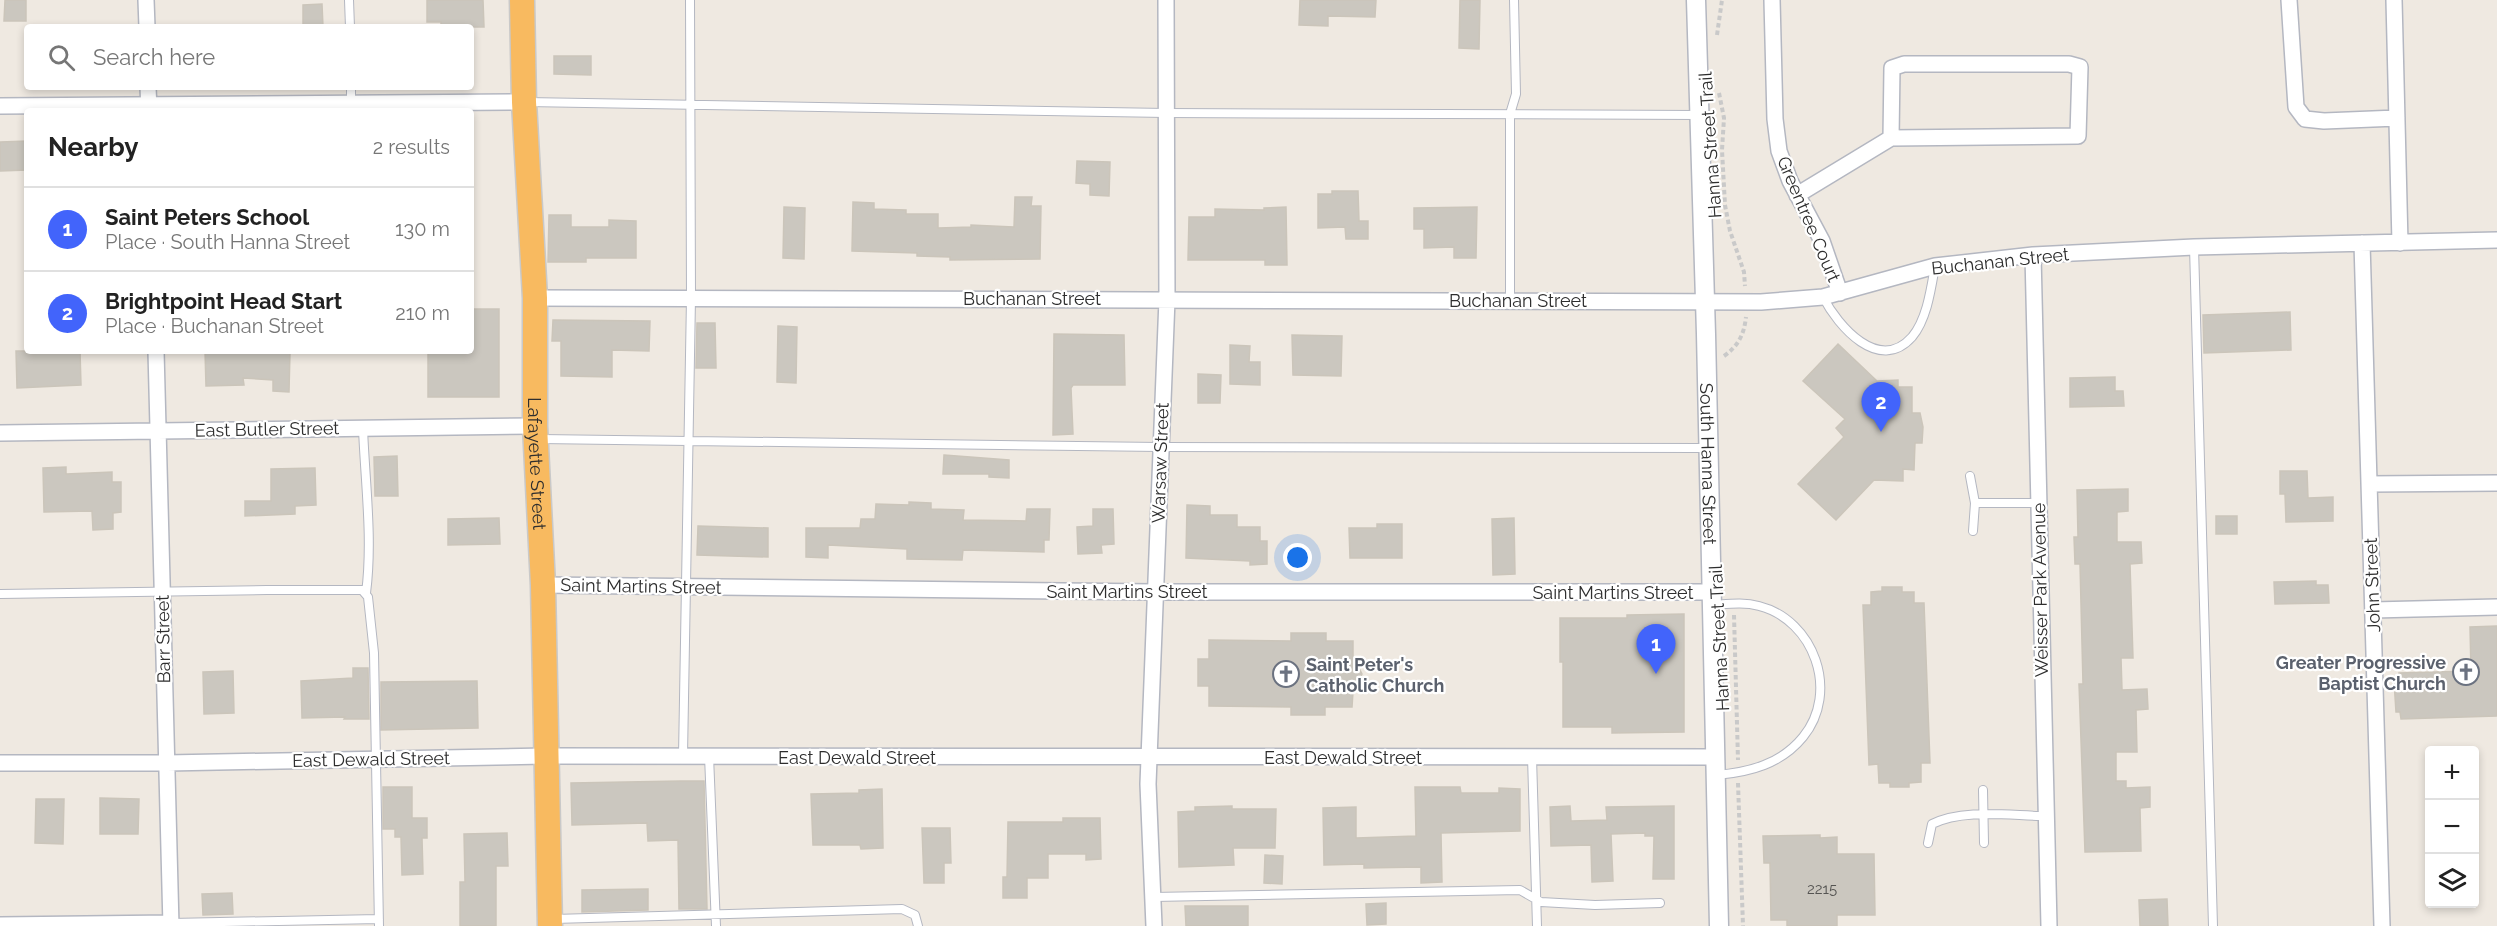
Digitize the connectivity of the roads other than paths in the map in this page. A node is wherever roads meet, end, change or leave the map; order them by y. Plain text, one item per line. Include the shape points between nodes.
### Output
1 (146, 0) edge
2 (349, 0) edge
3 (522, 0) edge
4 (690, 0) edge
5 (1166, 0) edge
6 (1514, 0) edge
7 (1696, 0) edge
8 (1772, 0) edge
9 (2289, 0) edge
10 (2394, 0) edge
11 (147, 24) edge
12 (350, 24) edge
13 (148, 90) edge
14 (351, 90) edge
15 (524, 102) junction
16 (351, 103) junction
17 (689, 105) junction
18 (0, 106) edge
19 (149, 107) edge
20 (1166, 113) junction
21 (1510, 114) junction
22 (1699, 115) junction
23 (2397, 118) junction
24 (1891, 138) junction
25 (1797, 195) junction
26 (2497, 240) edge
27 (2362, 243) junction
28 (2400, 243) junction
29 (2194, 247) junction
30 (2033, 255) junction
31 (1935, 266) junction
32 (1840, 293) junction
33 (1823, 297) junction
34 (534, 298) junction
35 (691, 298) junction
36 (1167, 299) junction
37 (1510, 300) junction
38 (1705, 301) junction
39 (156, 354) edge
40 (363, 428) junction
41 (158, 431) junction
42 (535, 432) junction
43 (0, 433) edge
44 (689, 441) junction
45 (1160, 447) junction
46 (1708, 448) junction
47 (1970, 476) dead end
48 (2497, 483) edge
49 (2369, 484) junction
50 (1975, 503) junction
51 (2038, 503) junction
52 (1973, 531) dead end
53 (543, 585) junction
54 (685, 587) junction
55 (162, 592) junction
56 (1154, 592) junction
57 (366, 593) junction
58 (0, 594) edge
59 (1711, 599) junction
60 (2497, 608) edge
61 (2373, 610) junction
62 (545, 756) junction
63 (683, 756) junction
64 (709, 756) junction
65 (1149, 757) junction
66 (1532, 757) junction
67 (375, 759) junction
68 (0, 763) edge
69 (167, 763) junction
70 (1715, 766) junction
71 (1983, 790) dead end
72 (1984, 814) junction
73 (2046, 816) junction
74 (1928, 843) dead end
75 (1984, 843) dead end
76 (1153, 897) junction
77 (1536, 899) junction
78 (1660, 903) dead end
79 (716, 915) junction
80 (550, 922) edge
81 (379, 923) edge
82 (171, 924) edge
83 (0, 925) edge
84 (716, 926) edge
85 (918, 926) edge
86 (1154, 926) edge
87 (1537, 926) edge
88 (1719, 926) edge
89 (2049, 926) edge
90 (2213, 926) edge
91 (2382, 926) edge

1 - 11 street
2 - 12 lane
3 - 15 highway, Lafayette Street
4 - 17 lane
5 - 20 street, Warsaw Street
6 - 21 lane via 1516,94
7 - 22 street, South Hanna Street
8 - 25 street, Greentree Court via 1776,129 1779,151
9 - 23 street via 2296,107 2305,119 2324,122
10 - 23 street
13 - 19 street
14 - 16 lane
15 - 16 street
15 - 17 lane
15 - 34 highway, Lafayette Street
16 - 19 street
17 - 20 lane
17 - 35 lane
18 - 19 street
20 - 21 lane
20 - 36 street, Warsaw Street
21 - 22 lane
21 - 37 lane
22 - 38 street, South Hanna Street
23 - 28 street
24 - 24 street via 2078,136 2080,67 1904,64 1892,68
24 - 25 street
25 - 32 street, Greentree Court via 1822,241
26 - 28 street, Buchanan Street
27 - 28 street, Buchanan Street
27 - 29 street, Buchanan Street
27 - 49 street, John Street
29 - 30 street, Buchanan Street
29 - 90 lane
30 - 31 street, Buchanan Street
30 - 51 street, Weisser Park Avenue
31 - 32 street, Buchanan Street
31 - 33 lane via 1922,318 1912,336 1889,350 1857,340 1832,314
32 - 33 street, Buchanan Street
33 - 38 street, Buchanan Street
34 - 35 street, Buchanan Street
34 - 42 highway, Lafayette Street
35 - 36 street, Buchanan Street
35 - 44 lane
36 - 37 street, Buchanan Street
36 - 45 street, Warsaw Street
37 - 38 street, Buchanan Street
38 - 46 street, South Hanna Street
39 - 41 street, Barr Street
40 - 41 street, East Butler Street
40 - 42 street, East Butler Street
40 - 57 lane via 368,531
41 - 43 street, East Butler Street
41 - 55 street, Barr Street
42 - 44 lane
42 - 53 highway, Lafayette Street
44 - 45 lane
44 - 54 lane
45 - 46 lane
45 - 56 street, Warsaw Street
46 - 59 street, South Hanna Street
47 - 50 lane
48 - 49 street
49 - 61 street, John Street
50 - 51 lane
50 - 52 lane
51 - 73 street, Weisser Park Avenue
53 - 54 street, Saint Martins Street
53 - 62 highway, Lafayette Street
54 - 56 street, Saint Martins Street
54 - 63 lane
55 - 57 lane via 359,589
55 - 58 lane
55 - 69 street, Barr Street
56 - 59 street, Saint Martins Street
56 - 65 street, Warsaw Street
57 - 67 lane via 374,652
59 - 70 street, South Hanna Street
59 - 70 lane via 1760,606 1774,612 1794,626 1815,654 1819,669 1817,706 1804,736 1778,759 1756,770 1738,773
60 - 61 street
61 - 91 street, John Street
62 - 63 street, East Dewald Street
62 - 67 street, East Dewald Street
62 - 80 highway, Lafayette Street
63 - 64 street, East Dewald Street
64 - 65 street, East Dewald Street
64 - 79 lane
65 - 66 street, East Dewald Street
65 - 76 street, Warsaw Street
66 - 70 street, East Dewald Street
66 - 77 lane
67 - 69 street, East Dewald Street
67 - 81 lane
68 - 69 street, East Dewald Street
69 - 82 street, Barr Street
70 - 88 street, South Hanna Street
71 - 72 lane
72 - 73 lane
72 - 74 lane via 1943,818 1932,824
72 - 75 lane
73 - 89 street, Weisser Park Avenue
76 - 77 lane via 1520,890
76 - 86 street, Warsaw Street
77 - 78 lane via 1595,905
77 - 87 lane
79 - 80 lane
79 - 84 lane
79 - 85 lane via 902,909 915,915
81 - 82 lane
82 - 83 street

